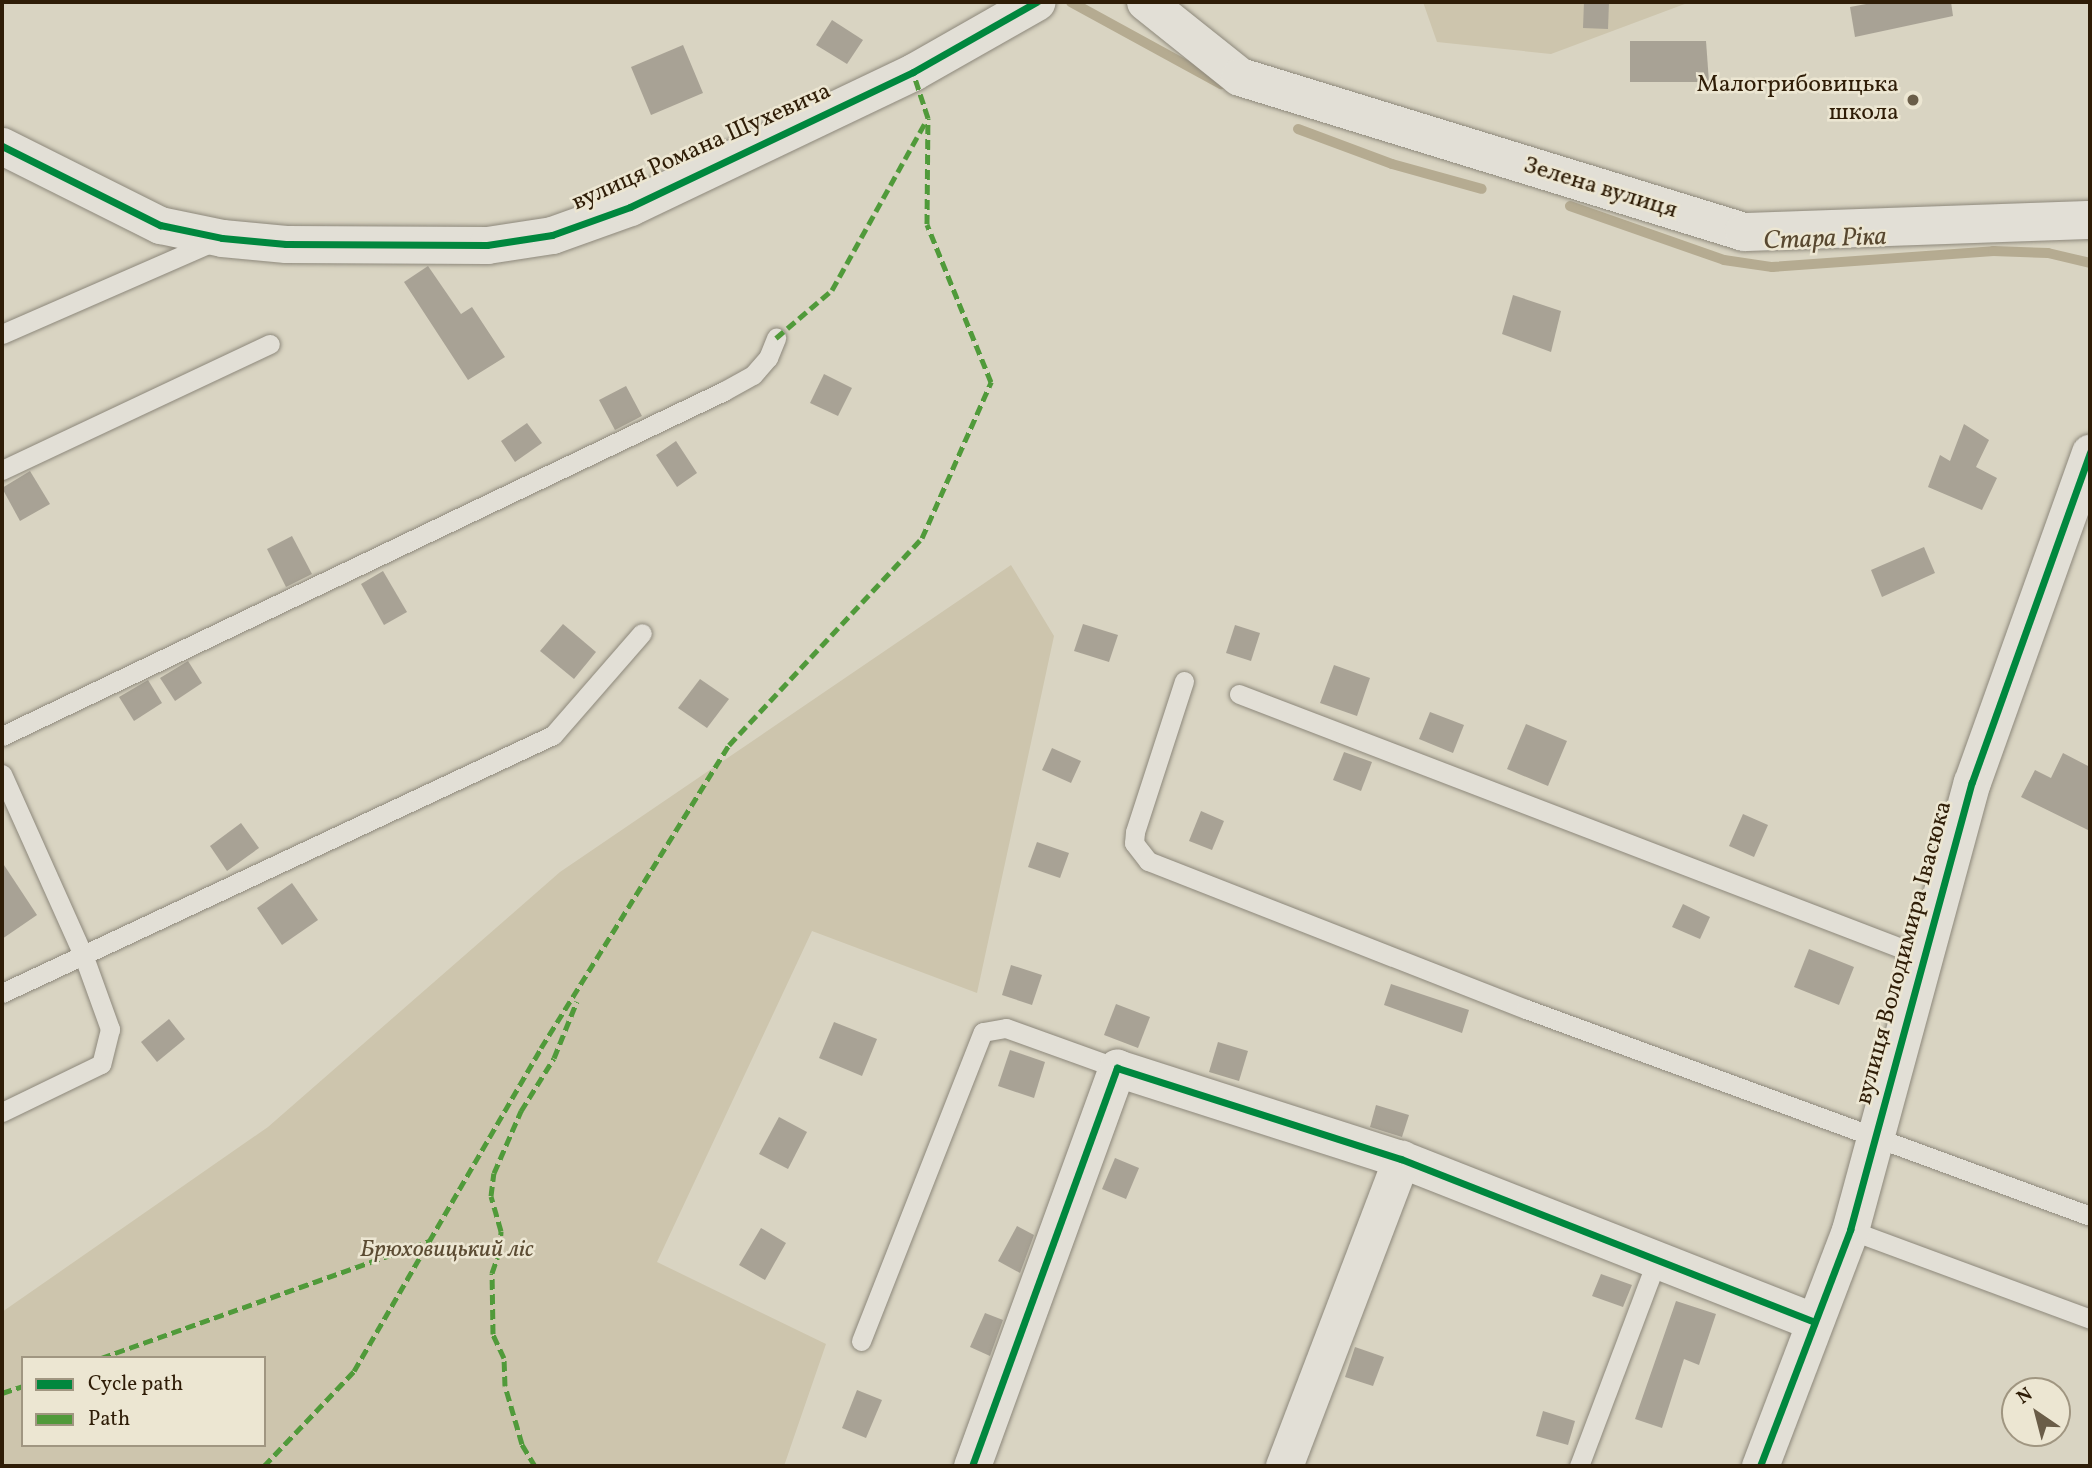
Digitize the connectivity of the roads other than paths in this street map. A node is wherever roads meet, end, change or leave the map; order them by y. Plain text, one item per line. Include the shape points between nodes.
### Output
1 (1146, 2) edge
2 (1020, 11) edge
3 (2, 146) edge
4 (2090, 220) edge
5 (222, 238) junction
6 (2, 334) edge
7 (776, 338) dead end
8 (270, 344) dead end
9 (2090, 452) edge
10 (2, 470) edge
11 (642, 634) dead end
12 (1184, 681) dead end
13 (1238, 694) dead end
14 (2, 737) edge
15 (2, 774) edge
16 (84, 957) junction
17 (1924, 957) junction
18 (2, 993) edge
19 (1117, 1068) junction
20 (2, 1112) edge
21 (1874, 1140) junction
22 (1401, 1159) junction
23 (2090, 1216) edge
24 (1850, 1230) junction
25 (1656, 1262) junction
26 (2090, 1319) edge
27 (1814, 1322) junction
28 (860, 1340) dead end
29 (972, 1466) edge
30 (1284, 1466) edge
31 (1579, 1466) edge
32 (1760, 1466) edge

1 - 4 street, Зелена вулиця via 1240,77 1744,232
2 - 5 street, вулиця Романа Шухевича via 913,72 630,207 552,235 487,245 286,244
3 - 5 street, вулиця Романа Шухевича via 160,225
5 - 6 lane
7 - 14 lane via 768,358 753,374 724,391
8 - 10 lane
9 - 17 street, вулиця Володимира Івасюка via 1972,782
11 - 16 lane via 553,735
12 - 21 lane via 1135,832 1134,843 1148,861
13 - 17 lane
15 - 16 lane
16 - 18 lane
16 - 20 lane via 110,1028 101,1064
17 - 21 street, вулиця Володимира Івасюка
19 - 22 street
19 - 28 lane via 1006,1028 983,1032
19 - 29 street
21 - 23 lane
21 - 24 street, вулиця Володимира Івасюка
22 - 25 street
22 - 30 street
24 - 26 lane
24 - 27 street, вулиця Володимира Івасюка
25 - 27 street
25 - 31 lane
27 - 32 street, вулиця Володимира Івасюка

